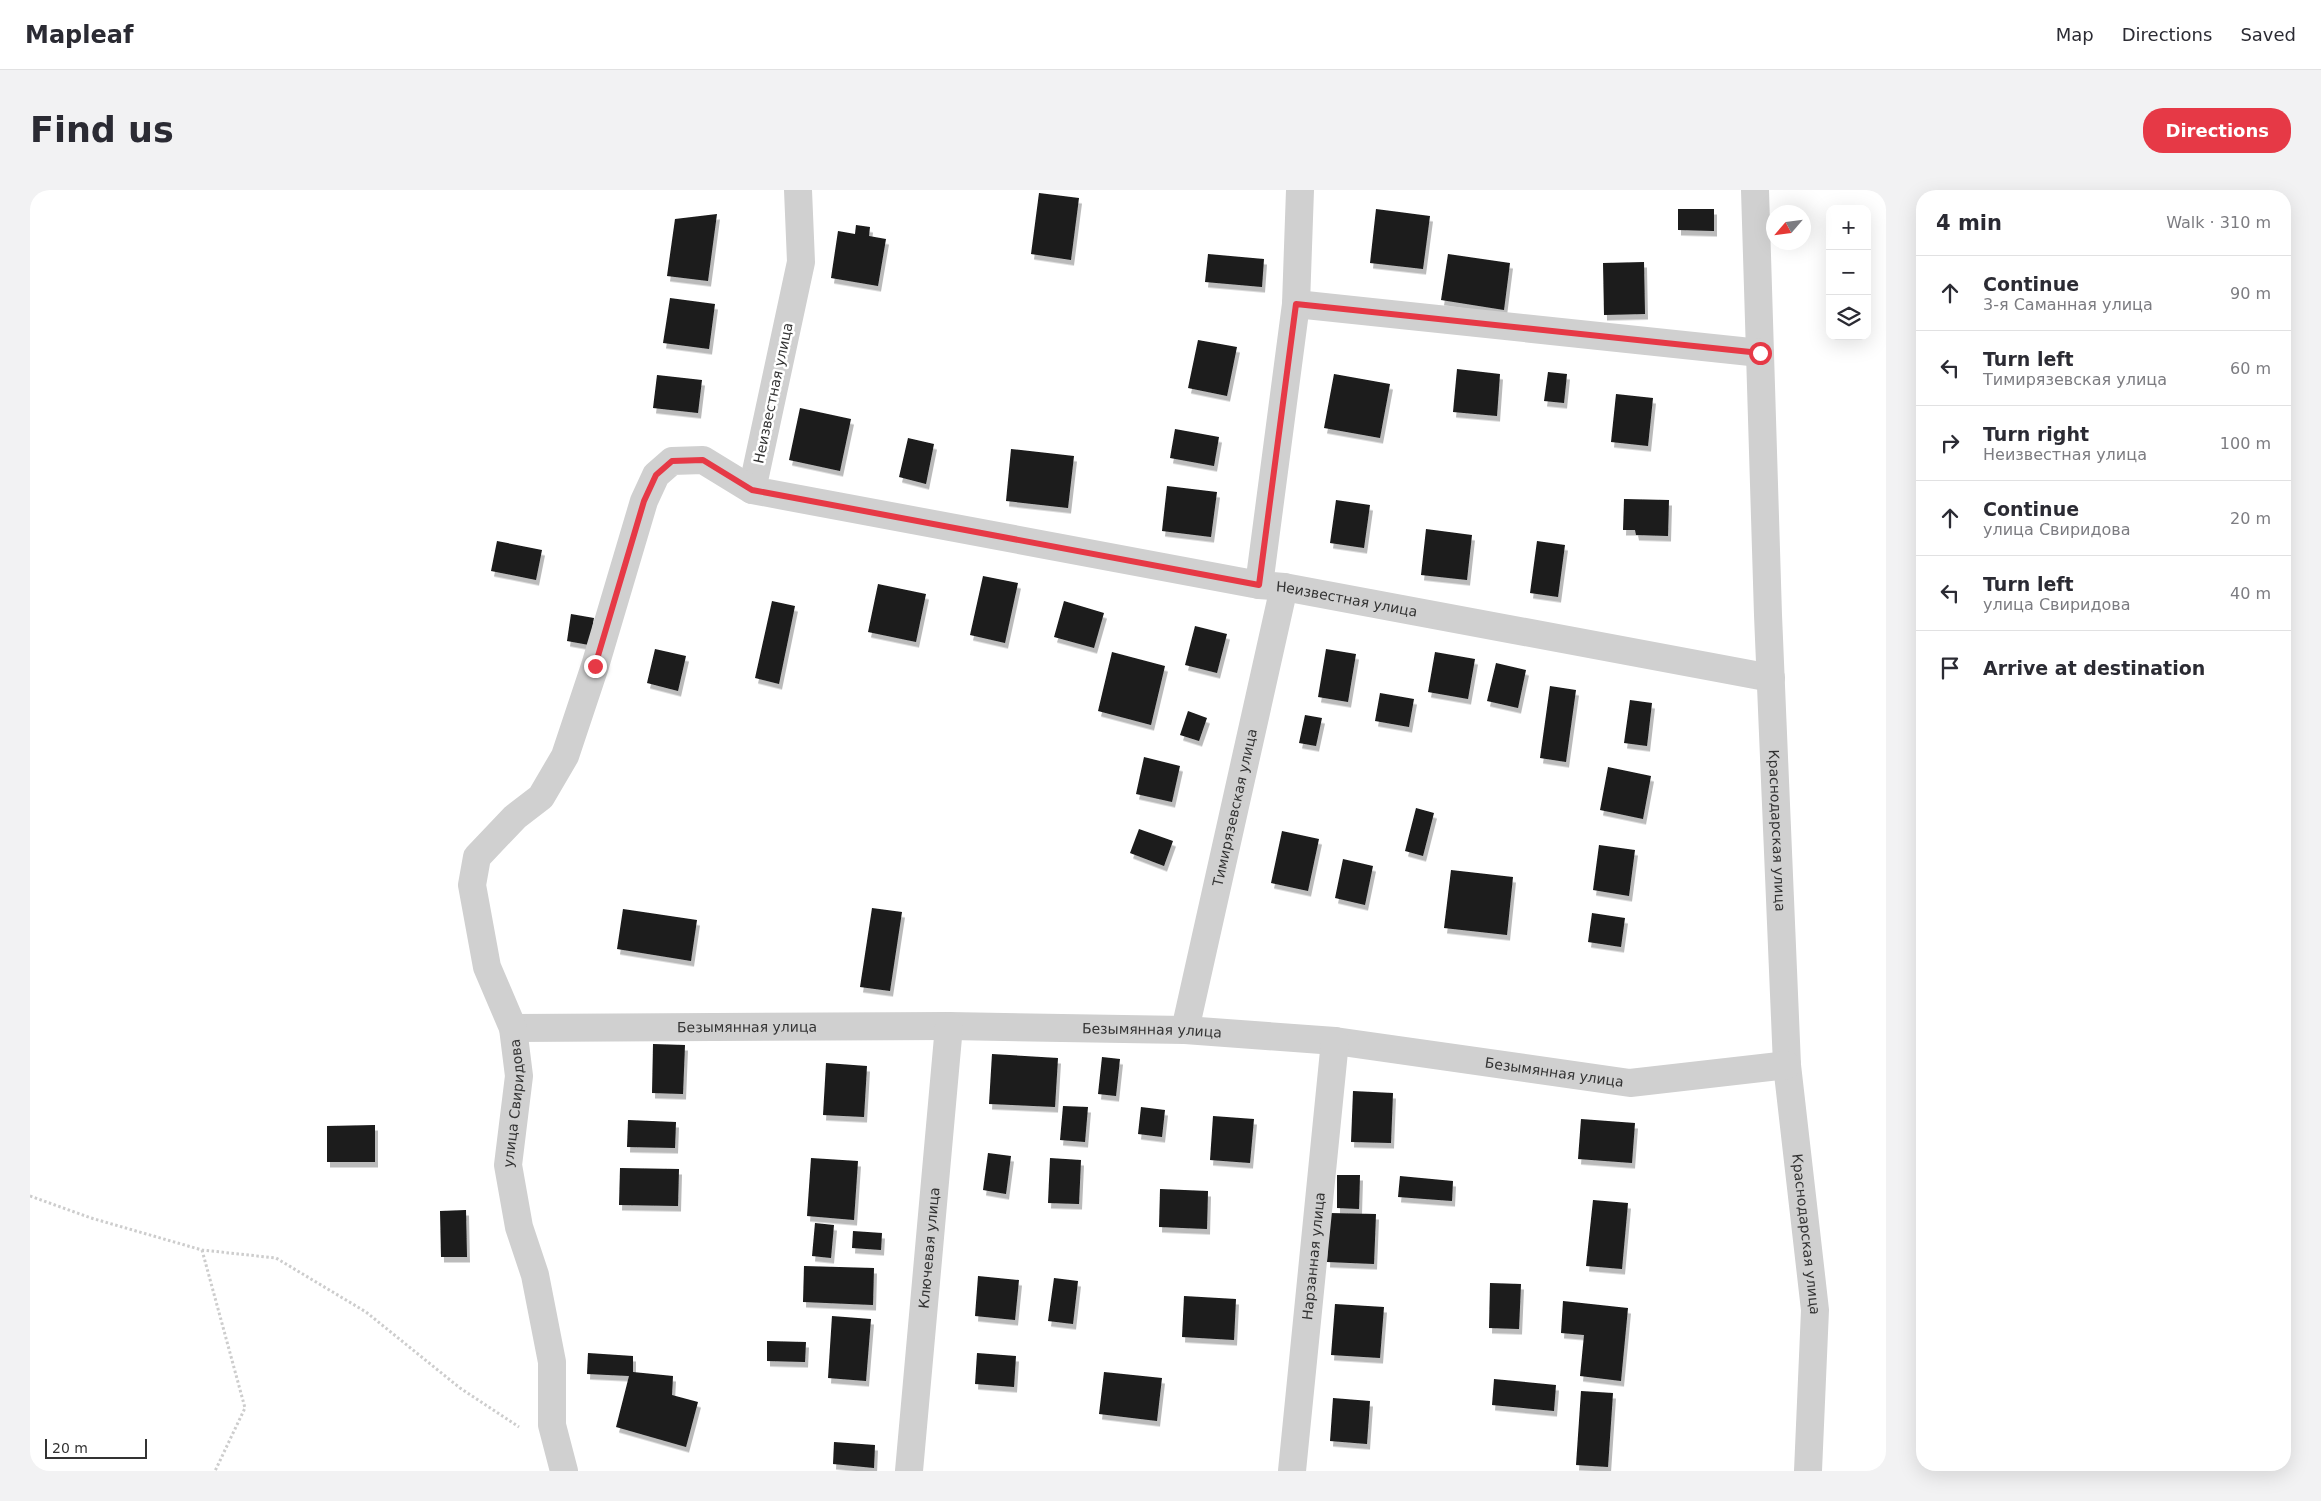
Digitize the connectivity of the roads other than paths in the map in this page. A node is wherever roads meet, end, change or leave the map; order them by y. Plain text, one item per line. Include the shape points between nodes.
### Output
1 (798, 190) edge
2 (1300, 190) edge
3 (1755, 190) edge
4 (1296, 304) junction
5 (1760, 353) junction
6 (752, 490) junction
7 (1271, 586) junction
8 (1771, 678) junction
9 (949, 1026) junction
10 (513, 1028) junction
11 (1185, 1030) junction
12 (1335, 1041) junction
13 (1787, 1065) junction
14 (564, 1471) edge
15 (909, 1471) edge
16 (1292, 1471) edge
17 (1808, 1471) edge

1 - 6 street, Неизвестная улица via 801,262
2 - 4 street, Тимирязевская улица
3 - 5 street, Краснодарская улица
4 - 5 street
4 - 7 street, Тимирязевская улица
5 - 8 street, Краснодарская улица
6 - 7 street, Неизвестная улица
6 - 10 street, улица Свиридова via 703,460 672,461 656,475 644,501 565,756 541,797 515,817 477,857 472,885 487,968
7 - 8 street, Неизвестная улица
7 - 11 street, Тимирязевская улица
8 - 13 street, Краснодарская улица
9 - 10 street, Безымянная улица
9 - 11 street, Безымянная улица
9 - 15 street, Ключевая улица
10 - 14 street, улица Свиридова via 519,1076 508,1165 519,1227 535,1275 552,1362 552,1424
11 - 12 street, Безымянная улица
12 - 13 street, Безымянная улица via 1630,1083
12 - 16 street, Нарзанная улица
13 - 17 street, Краснодарская улица via 1815,1310

